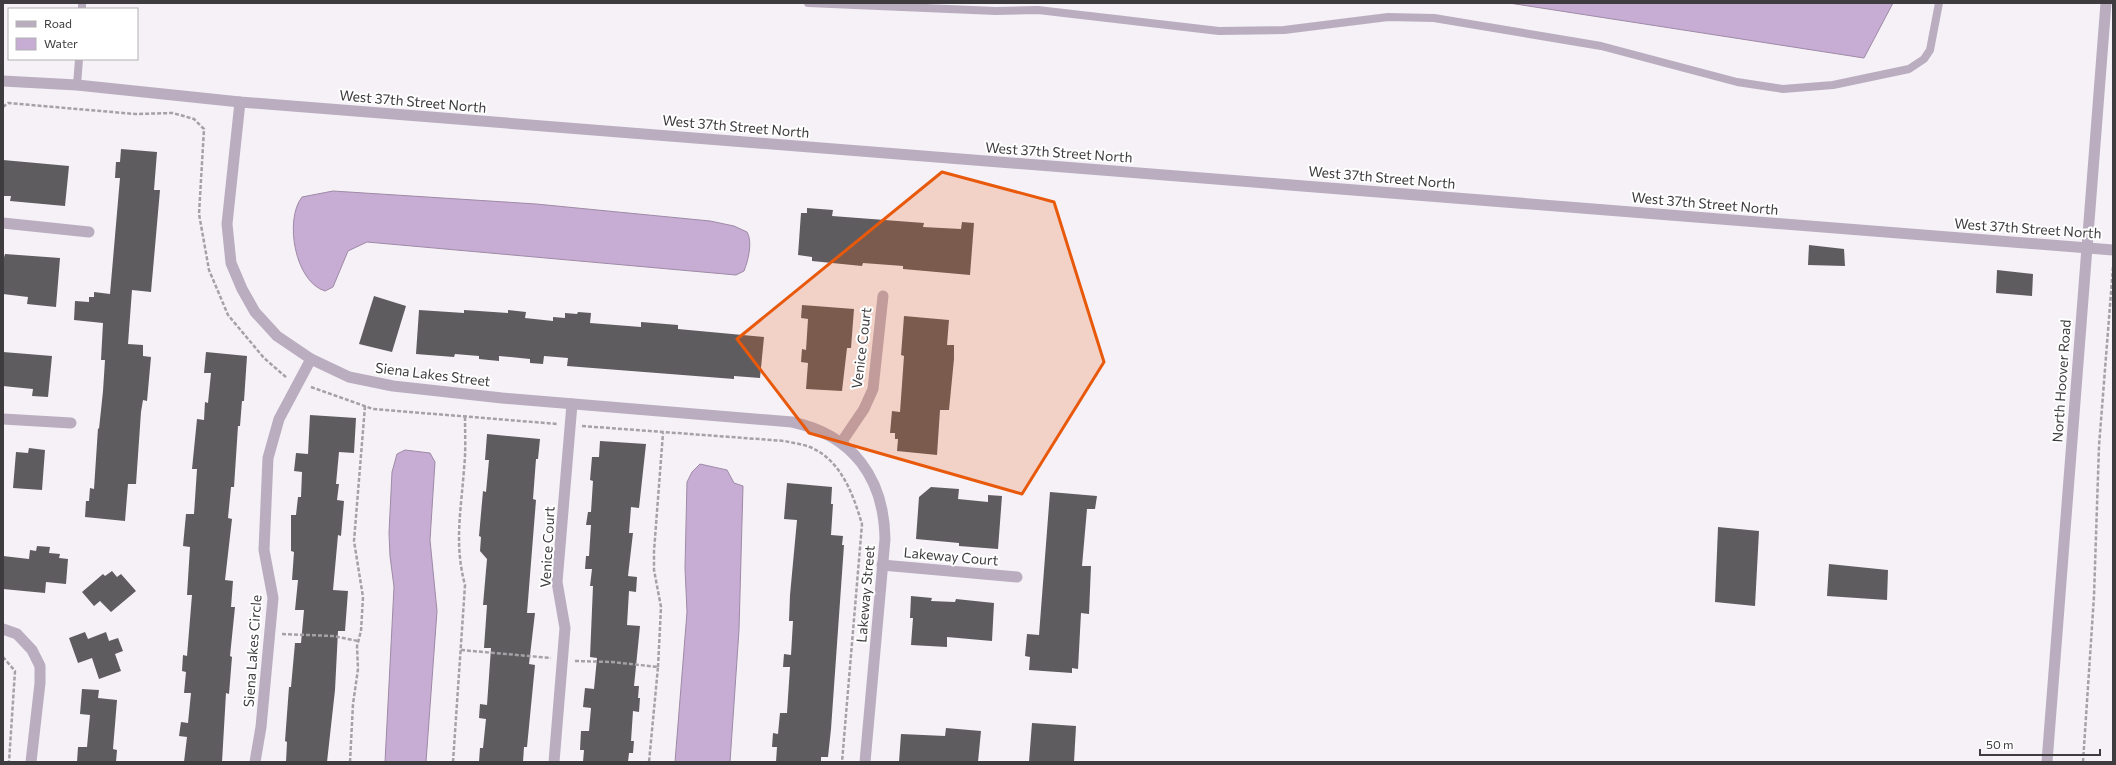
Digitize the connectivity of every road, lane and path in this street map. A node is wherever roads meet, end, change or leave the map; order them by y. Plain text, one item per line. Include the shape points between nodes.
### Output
1 (808, 3) edge
2 (1939, 3) edge
3 (2106, 3) edge
4 (79, 60) edge
5 (3, 81) edge
6 (78, 85) junction
7 (240, 102) junction
8 (3, 223) edge
9 (89, 232) dead end
10 (2086, 248) junction
11 (2113, 250) edge
12 (2113, 267) edge
13 (883, 296) dead end
14 (311, 359) junction
15 (572, 404) junction
16 (365, 406) dead end
17 (466, 417) dead end
18 (3, 419) edge
19 (71, 423) dead end
20 (663, 433) dead end
21 (841, 443) junction
22 (882, 565) junction
23 (1017, 577) dead end
24 (3, 629) edge
25 (270, 633) junction
26 (358, 641) junction
27 (461, 650) junction
28 (3, 657) edge
29 (563, 660) junction
30 (658, 668) junction
31 (9, 762) edge
32 (31, 762) edge
33 (255, 762) edge
34 (350, 762) edge
35 (453, 762) edge
36 (554, 762) edge
37 (649, 762) edge
38 (865, 762) edge
39 (2047, 762) edge
40 (2083, 762) edge

1 - 2 lane via 965,10 1038,10 1219,31 1284,30 1388,17 1434,18 1601,46 1737,82 1789,89 1833,85 1890,74 1913,66 1924,59 1930,50
3 - 10 street, North Hoover Road
4 - 6 lane
5 - 6 street, West 37th Street North
6 - 7 street, West 37th Street North
7 - 10 street, West 37th Street North
7 - 14 street, Siena Lakes Street via 227,224 231,263 255,312 277,336
8 - 9 street
10 - 11 street, West 37th Street North
10 - 39 street, North Hoover Road
12 - 40 path via 2099,446 2094,596
13 - 21 street, Venice Court via 873,389 864,409
14 - 15 street, Siena Lakes Street via 349,377 393,386
14 - 25 street, Siena Lakes Circle via 279,419 268,458 264,550 273,598
15 - 21 street, Siena Lakes Street via 780,420 813,428
15 - 29 street, Venice Court via 557,582 566,628
16 - 26 path via 354,541 363,597
17 - 27 path via 465,467 458,541 464,585
18 - 19 street
20 - 30 path via 654,552 654,570 661,607
21 - 22 street, Lakeway Street via 862,463 877,489 884,519
22 - 23 street, Lakeway Court
22 - 38 street, Lakeway Street
24 - 32 street via 17,634 32,650 40,666
25 - 26 path via 333,636
25 - 33 street, Siena Lakes Circle via 262,727
26 - 34 path
27 - 29 path
27 - 35 path
28 - 31 path via 15,671
29 - 30 path
29 - 36 street, Venice Court
30 - 37 path

